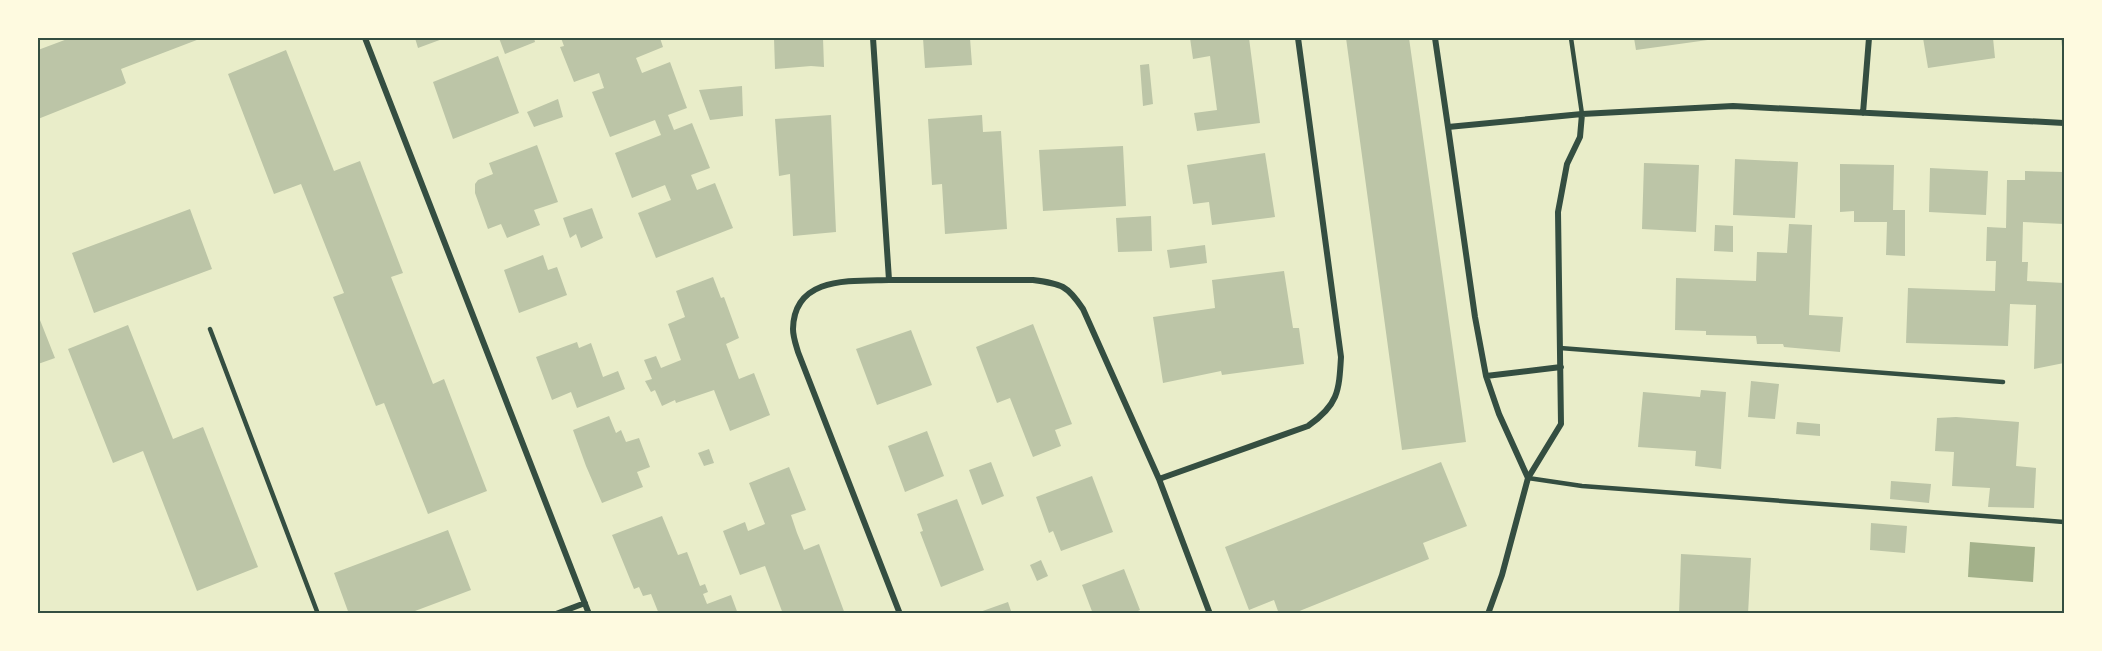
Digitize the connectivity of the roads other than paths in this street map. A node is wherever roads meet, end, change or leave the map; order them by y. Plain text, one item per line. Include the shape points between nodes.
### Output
1 (365, 38) edge
2 (873, 38) edge
3 (1298, 38) edge
4 (1435, 38) edge
5 (1571, 38) edge
6 (1869, 38) edge
7 (1863, 113) junction
8 (1582, 114) junction
9 (2064, 123) edge
10 (1448, 127) junction
11 (889, 280) junction
12 (210, 329) dead end
13 (1560, 348) junction
14 (1561, 367) junction
15 (1486, 376) junction
16 (2003, 382) dead end
17 (1528, 478) junction
18 (1159, 479) junction
19 (2064, 522) edge
20 (585, 603) junction
21 (318, 614) edge
22 (556, 614) edge
23 (589, 614) edge
24 (900, 614) edge
25 (1210, 614) edge
26 (1488, 614) edge

1 - 20 street
2 - 11 street
3 - 18 street via 1341,357 1339,389 1325,413 1308,426
4 - 10 street
5 - 8 lane
6 - 7 street
7 - 8 street via 1733,106
7 - 9 street
8 - 10 street
8 - 13 street via 1580,137 1567,164 1558,212
10 - 15 street
11 - 18 street via 1033,280 1070,290 1083,309
11 - 24 street via 840,281 813,290 796,308 793,331
12 - 21 lane
13 - 14 street
13 - 16 lane
14 - 15 street
14 - 17 street via 1561,424
15 - 17 street
17 - 19 lane via 1582,486
17 - 26 street
18 - 25 street
20 - 22 street
20 - 23 street

